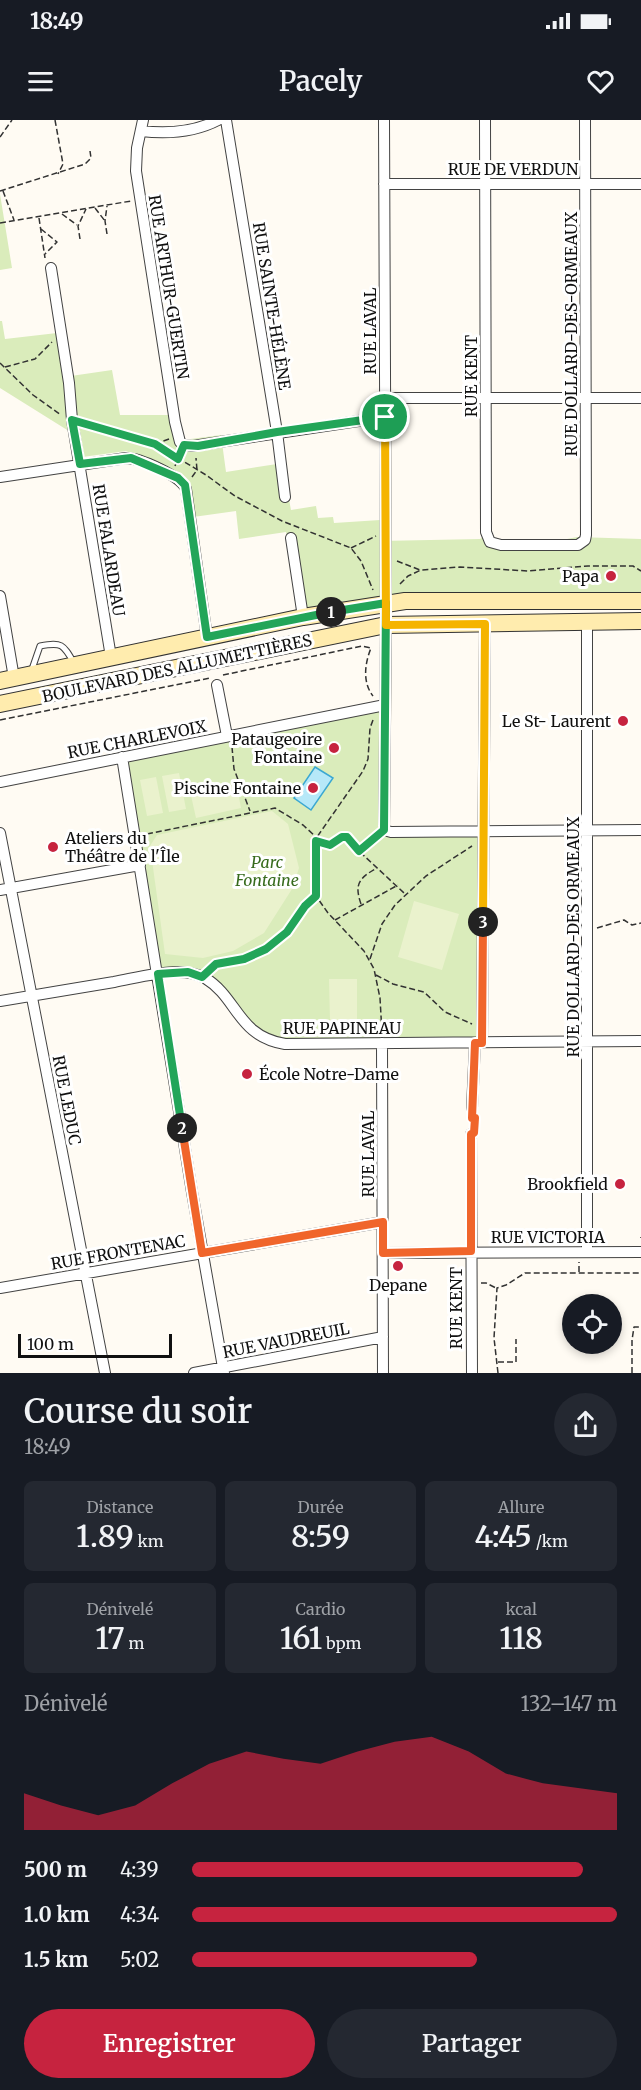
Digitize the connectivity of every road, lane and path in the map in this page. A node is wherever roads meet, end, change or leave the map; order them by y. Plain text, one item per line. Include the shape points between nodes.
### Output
1 (12, 120) edge
2 (55, 120) edge
3 (218, 120) edge
4 (226, 120) edge
5 (384, 120) edge
6 (484, 120) edge
7 (585, 120) edge
8 (142, 125) edge
9 (0, 136) edge
10 (90, 151) dead end
11 (58, 174) junction
12 (384, 183) junction
13 (485, 184) junction
14 (585, 184) junction
15 (641, 184) edge
16 (2, 191) edge
17 (141, 199) junction
18 (108, 205) junction
19 (94, 207) junction
20 (86, 209) junction
21 (61, 213) junction
22 (39, 217) junction
23 (14, 221) junction
24 (105, 221) junction
25 (0, 223) edge
26 (78, 226) junction
27 (41, 229) junction
28 (107, 234) dead end
29 (80, 239) dead end
30 (45, 254) junction
31 (51, 268) joint
32 (62, 341) junction
33 (0, 363) edge
34 (4, 367) junction
35 (385, 398) junction
36 (641, 398) edge
37 (486, 399) junction
38 (586, 399) junction
39 (385, 417) junction
40 (72, 420) junction
41 (277, 432) junction
42 (170, 439) dead end
43 (155, 444) junction
44 (184, 445) junction
45 (196, 454) dead end
46 (178, 459) junction
47 (80, 464) junction
48 (197, 470) junction
49 (0, 477) edge
50 (175, 477) junction
51 (192, 477) dead end
52 (285, 497) dead end
53 (386, 532) junction
54 (291, 538) dead end
55 (578, 545) joint
56 (351, 548) junction
57 (386, 561) junction
58 (421, 570) junction
59 (641, 572) edge
60 (400, 584) dead end
61 (373, 590) dead end
62 (0, 596) edge
63 (641, 601) edge
64 (386, 603) junction
65 (303, 617) junction
66 (641, 621) edge
67 (587, 622) junction
68 (485, 624) junction
69 (386, 625) junction
70 (207, 637) junction
71 (111, 657) junction
72 (74, 665) junction
73 (31, 674) junction
74 (7, 679) edge
75 (217, 685) dead end
76 (374, 697) dead end
77 (0, 704) edge
78 (385, 705) junction
79 (0, 720) edge
80 (373, 720) dead end
81 (228, 736) junction
82 (122, 757) junction
83 (0, 782) edge
84 (250, 812) junction
85 (384, 830) junction
86 (641, 830) edge
87 (484, 831) junction
88 (588, 831) junction
89 (0, 833) edge
90 (143, 835) dead end
91 (317, 837) junction
92 (316, 841) junction
93 (477, 841) dead end
94 (359, 851) junction
95 (140, 865) junction
96 (378, 868) junction
97 (398, 885) junction
98 (6, 889) edge
99 (405, 894) junction
100 (316, 896) junction
101 (362, 906) junction
102 (334, 921) junction
103 (641, 922) edge
104 (588, 930) junction
105 (370, 960) junction
106 (158, 974) junction
107 (376, 974) junction
108 (202, 977) junction
109 (32, 996) junction
110 (0, 1001) edge
111 (482, 1027) junction
112 (641, 1041) edge
113 (588, 1042) junction
114 (382, 1043) junction
115 (478, 1043) junction
116 (472, 1108) dead end
117 (471, 1134) dead end
118 (383, 1222) junction
119 (471, 1251) junction
120 (587, 1252) junction
121 (641, 1252) edge
122 (202, 1253) junction
123 (383, 1253) junction
124 (579, 1263) dead end
125 (525, 1267) dead end
126 (85, 1273) junction
127 (525, 1273) junction
128 (579, 1273) junction
129 (641, 1273) edge
130 (482, 1283) dead end
131 (0, 1288) edge
132 (497, 1288) junction
133 (641, 1327) edge
134 (384, 1337) junction
135 (516, 1339) dead end
136 (497, 1362) junction
137 (224, 1370) edge
138 (105, 1373) edge
139 (194, 1373) edge
140 (383, 1373) edge
141 (472, 1373) edge
142 (498, 1373) edge
143 (632, 1373) edge

1 - 9 path
2 - 11 path via 63,164
3 - 8 street via 180,131 156,132
4 - 41 street, RUE SAINTE-HÉLÈNE
5 - 12 street, RUE LAVAL
6 - 13 street, RUE KENT
7 - 14 street, RUE DOLLARD-DES-ORMEAUX
8 - 17 street, RUE ARTHUR-GUERTIN via 136,158
10 - 11 path via 89,162
11 - 16 path
12 - 13 street, RUE DE VERDUN
12 - 35 street, RUE LAVAL
13 - 14 street, RUE DE VERDUN
13 - 37 street, RUE KENT
14 - 15 street, RUE DE VERDUN
14 - 38 street, RUE DOLLARD-DES-ORMEAUX
16 - 23 path
17 - 18 path
17 - 44 street, RUE ARTHUR-GUERTIN via 178,439
18 - 19 path
18 - 24 path
19 - 20 path
19 - 24 path
20 - 21 path
20 - 26 path
21 - 22 path
21 - 26 path
22 - 23 path
22 - 27 path
23 - 25 path
24 - 28 path
26 - 29 path
27 - 30 path
27 - 30 path via 57,242
30 - 31 path via 47,268
31 - 32 street, RUE FALARDEAU
32 - 34 path via 51,343 35,359
32 - 40 street, RUE FALARDEAU
33 - 34 path
34 - 40 path via 33,395
35 - 37 street
35 - 39 street, RUE LAVAL
36 - 38 street
37 - 38 street
37 - 55 street, RUE KENT via 486,532 490,542 501,546
38 - 55 street, RUE DOLLARD-DES-ORMEAUX via 586,535
39 - 41 street
39 - 53 street, RUE LAVAL
40 - 43 path
40 - 47 street, RUE FALARDEAU
41 - 44 street
41 - 52 street, RUE SAINTE-HÉLÈNE
42 - 43 path
43 - 46 path
44 - 46 path
45 - 48 path
46 - 48 path
46 - 50 path
47 - 49 street
47 - 50 street via 131,458
47 - 71 street, RUE FALARDEAU
48 - 51 path
48 - 56 path via 282,521
50 - 70 street via 186,489
53 - 56 path
53 - 57 street, RUE LAVAL
54 - 65 street
56 - 61 path via 362,561
57 - 58 path via 403,562
57 - 64 street, RUE LAVAL
58 - 59 path via 460,567 528,571 602,566 635,567
58 - 60 path
62 - 74 street
63 - 64 main road, BOULEVARD DES ALLUMETTIÈRES
64 - 65 main road, BOULEVARD DES ALLUMETTIÈRES
64 - 69 street, RUE LAVAL
65 - 70 main road, BOULEVARD DES ALLUMETTIÈRES
66 - 67 main road, BOULEVARD DES ALLUMETTIÈRES
67 - 68 main road, BOULEVARD DES ALLUMETTIÈRES
67 - 88 street, RUE DOLLARD-DES ORMEAUX
68 - 69 main road, BOULEVARD DES ALLUMETTIÈRES
68 - 87 street
69 - 77 main road, BOULEVARD DES ALLUMETTIÈRES
69 - 78 street, RUE LAVAL
70 - 71 main road, BOULEVARD DES ALLUMETTIÈRES
71 - 72 main road, BOULEVARD DES ALLUMETTIÈRES
72 - 73 main road, BOULEVARD DES ALLUMETTIÈRES
72 - 73 lane, BOULEVARD DES ALLUMETTIÈRES via 63,645 40,646
73 - 74 main road, BOULEVARD DES ALLUMETTIÈRES
75 - 81 street
76 - 79 path via 366,676 371,648 362,646
78 - 81 street, RUE CHARLEVOIX
78 - 85 street, RUE LAVAL
80 - 91 path via 363,771
81 - 82 street, RUE CHARLEVOIX
81 - 84 path via 234,769
82 - 83 street, RUE CHARLEVOIX
82 - 95 street
84 - 90 path
84 - 91 path via 274,808
85 - 87 street
85 - 94 path
86 - 88 street
87 - 88 street
87 - 111 street
88 - 104 street, RUE DOLLARD-DES ORMEAUX
89 - 98 street, RUE LEDUC
91 - 92 path
92 - 94 path via 330,845 347,837
92 - 100 path
93 - 99 path
94 - 96 path
95 - 98 street
95 - 106 street
96 - 97 path
96 - 101 path via 358,885
97 - 99 path
97 - 101 path
98 - 109 street, RUE LEDUC
99 - 105 path via 387,915
100 - 102 path
100 - 108 path via 287,932 266,949 244,959 216,964
101 - 102 path
102 - 105 path
103 - 104 path via 632,925 624,920
104 - 113 street, RUE DOLLARD-DES ORMEAUX
105 - 107 path
106 - 108 street via 188,972
106 - 109 street
106 - 122 street
107 - 111 path via 393,984 424,992 451,1015
107 - 114 path
108 - 114 street, RUE PAPINEAU via 247,1026 265,1039 297,1044
109 - 110 street
109 - 126 street, RUE LEDUC
111 - 115 street
112 - 113 street, RUE PAPINEAU
113 - 115 street, RUE PAPINEAU
113 - 120 street, RUE DOLLARD-DES ORMEAUX
114 - 115 street, RUE PAPINEAU
114 - 118 street, RUE LAVAL
115 - 116 street
117 - 119 street, RUE KENT
118 - 122 street, RUE FRONTENAC
118 - 123 street, RUE LAVAL
119 - 120 street, RUE VICTORIA
119 - 123 street, RUE VICTORIA
119 - 141 street, RUE KENT
120 - 121 street, RUE VICTORIA
122 - 126 street, RUE FRONTENAC
122 - 137 street
123 - 134 street, RUE LAVAL
124 - 128 path
125 - 127 path
126 - 131 street, RUE FRONTENAC
126 - 138 street, RUE LEDUC
127 - 128 path
127 - 132 path
128 - 129 path
130 - 132 path
132 - 136 path
133 - 143 path via 634,1327
134 - 137 street, RUE VAUDREUIL
134 - 140 street, RUE LAVAL
135 - 136 path via 516,1362
136 - 142 path
137 - 139 street, RUE VAUDREUIL

